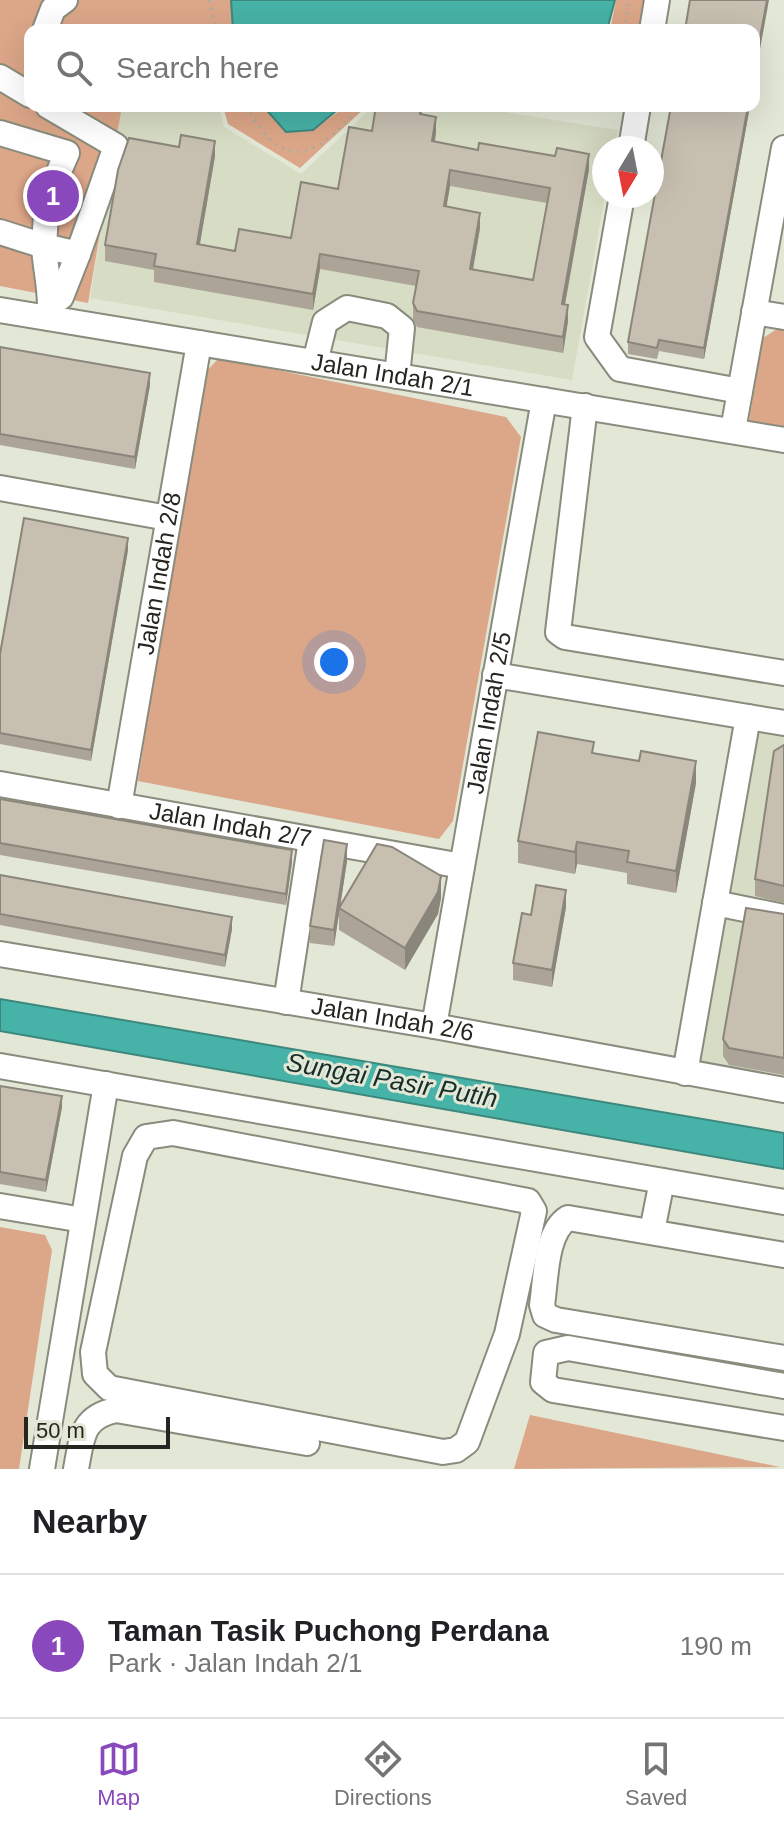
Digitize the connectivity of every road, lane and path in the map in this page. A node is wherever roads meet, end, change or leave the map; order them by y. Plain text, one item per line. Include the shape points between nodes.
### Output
1 (65, 0) edge
2 (209, 0) edge
3 (629, 0) edge
4 (657, 0) edge
5 (47, 24) edge
6 (215, 24) edge
7 (625, 24) edge
8 (653, 24) edge
9 (0, 77) edge
10 (24, 91) edge
11 (249, 112) edge
12 (355, 112) edge
13 (637, 112) edge
14 (77, 115) edge
15 (0, 133) edge
16 (633, 136) edge
17 (67, 153) junction
18 (783, 158) edge
19 (620, 208) edge
20 (0, 232) edge
21 (44, 246) junction
22 (78, 254) junction
23 (0, 310) edge
24 (50, 311) junction
25 (754, 312) junction
26 (784, 317) edge
27 (199, 343) junction
28 (315, 362) junction
29 (397, 376) junction
30 (740, 391) junction
31 (544, 400) junction
32 (585, 406) junction
33 (733, 430) junction
34 (784, 440) edge
35 (0, 488) edge
36 (168, 518) junction
37 (784, 673) edge
38 (495, 675) junction
39 (748, 717) junction
40 (784, 723) edge
41 (0, 784) edge
42 (119, 806) junction
43 (311, 840) junction
44 (462, 866) junction
45 (715, 903) junction
46 (784, 917) edge
47 (0, 954) edge
48 (286, 1002) junction
49 (434, 1026) junction
50 (0, 1066) edge
51 (685, 1073) junction
52 (106, 1084) junction
53 (784, 1090) edge
54 (292, 1117) junction
55 (366, 1129) junction
56 (286, 1154) junction
57 (358, 1167) junction
58 (662, 1181) junction
59 (784, 1202) edge
60 (0, 1206) edge
61 (83, 1220) junction
62 (652, 1231) junction
63 (784, 1255) edge
64 (784, 1358) edge
65 (784, 1386) edge
66 (784, 1428) edge
67 (42, 1469) edge
68 (76, 1469) edge
69 (437, 1469) edge

1 - 5 street via 53,9
2 - 6 path
3 - 7 path
4 - 8 street
9 - 10 street
11 - 12 path via 278,146 304,152 323,146
13 - 16 street
14 - 17 street
14 - 22 street via 116,146
15 - 17 street
17 - 21 street via 47,199
18 - 25 street
19 - 30 street via 597,337 620,369
20 - 21 street
21 - 22 street
21 - 24 street
22 - 24 street
23 - 24 street, Jalan Indah 2/1
24 - 27 street, Jalan Indah 2/1
25 - 26 street
25 - 30 street
27 - 28 street, Jalan Indah 2/1
27 - 36 street, Jalan Indah 2/8
28 - 29 street, Jalan Indah 2/1
28 - 29 street via 325,322 347,308 387,316 402,328
29 - 31 street, Jalan Indah 2/1
30 - 33 street
31 - 32 street, Jalan Indah 2/1
31 - 38 street, Jalan Indah 2/5
32 - 33 street, Jalan Indah 2/1
32 - 37 street via 558,632
33 - 34 street, Jalan Indah 2/1
35 - 36 street
36 - 42 street, Jalan Indah 2/8
38 - 39 street
38 - 44 street, Jalan Indah 2/5
39 - 40 street
39 - 45 street
41 - 42 street, Jalan Indah 2/7
42 - 43 street, Jalan Indah 2/7
43 - 44 street, Jalan Indah 2/7
43 - 48 street
44 - 49 street, Jalan Indah 2/5
45 - 46 street
45 - 51 street
47 - 48 street, Jalan Indah 2/6
48 - 49 street, Jalan Indah 2/6
49 - 51 street, Jalan Indah 2/6
50 - 52 street
51 - 53 street, Jalan Indah 2/6
52 - 54 street
52 - 61 street
54 - 55 street
54 - 56 street
55 - 57 street
55 - 58 street
56 - 57 street
56 - 57 street via 173,1133 146,1137 135,1156 93,1352 95,1374 109,1388 443,1452 456,1450 467,1442 507,1334 534,1211 528,1201
58 - 59 street
58 - 62 street
60 - 61 street
61 - 67 street
62 - 63 street
62 - 64 street via 568,1218 560,1223 542,1305 545,1315
65 - 66 street via 568,1348 546,1353 543,1372 543,1382 553,1390
68 - 69 street via 88,1423 116,1410

